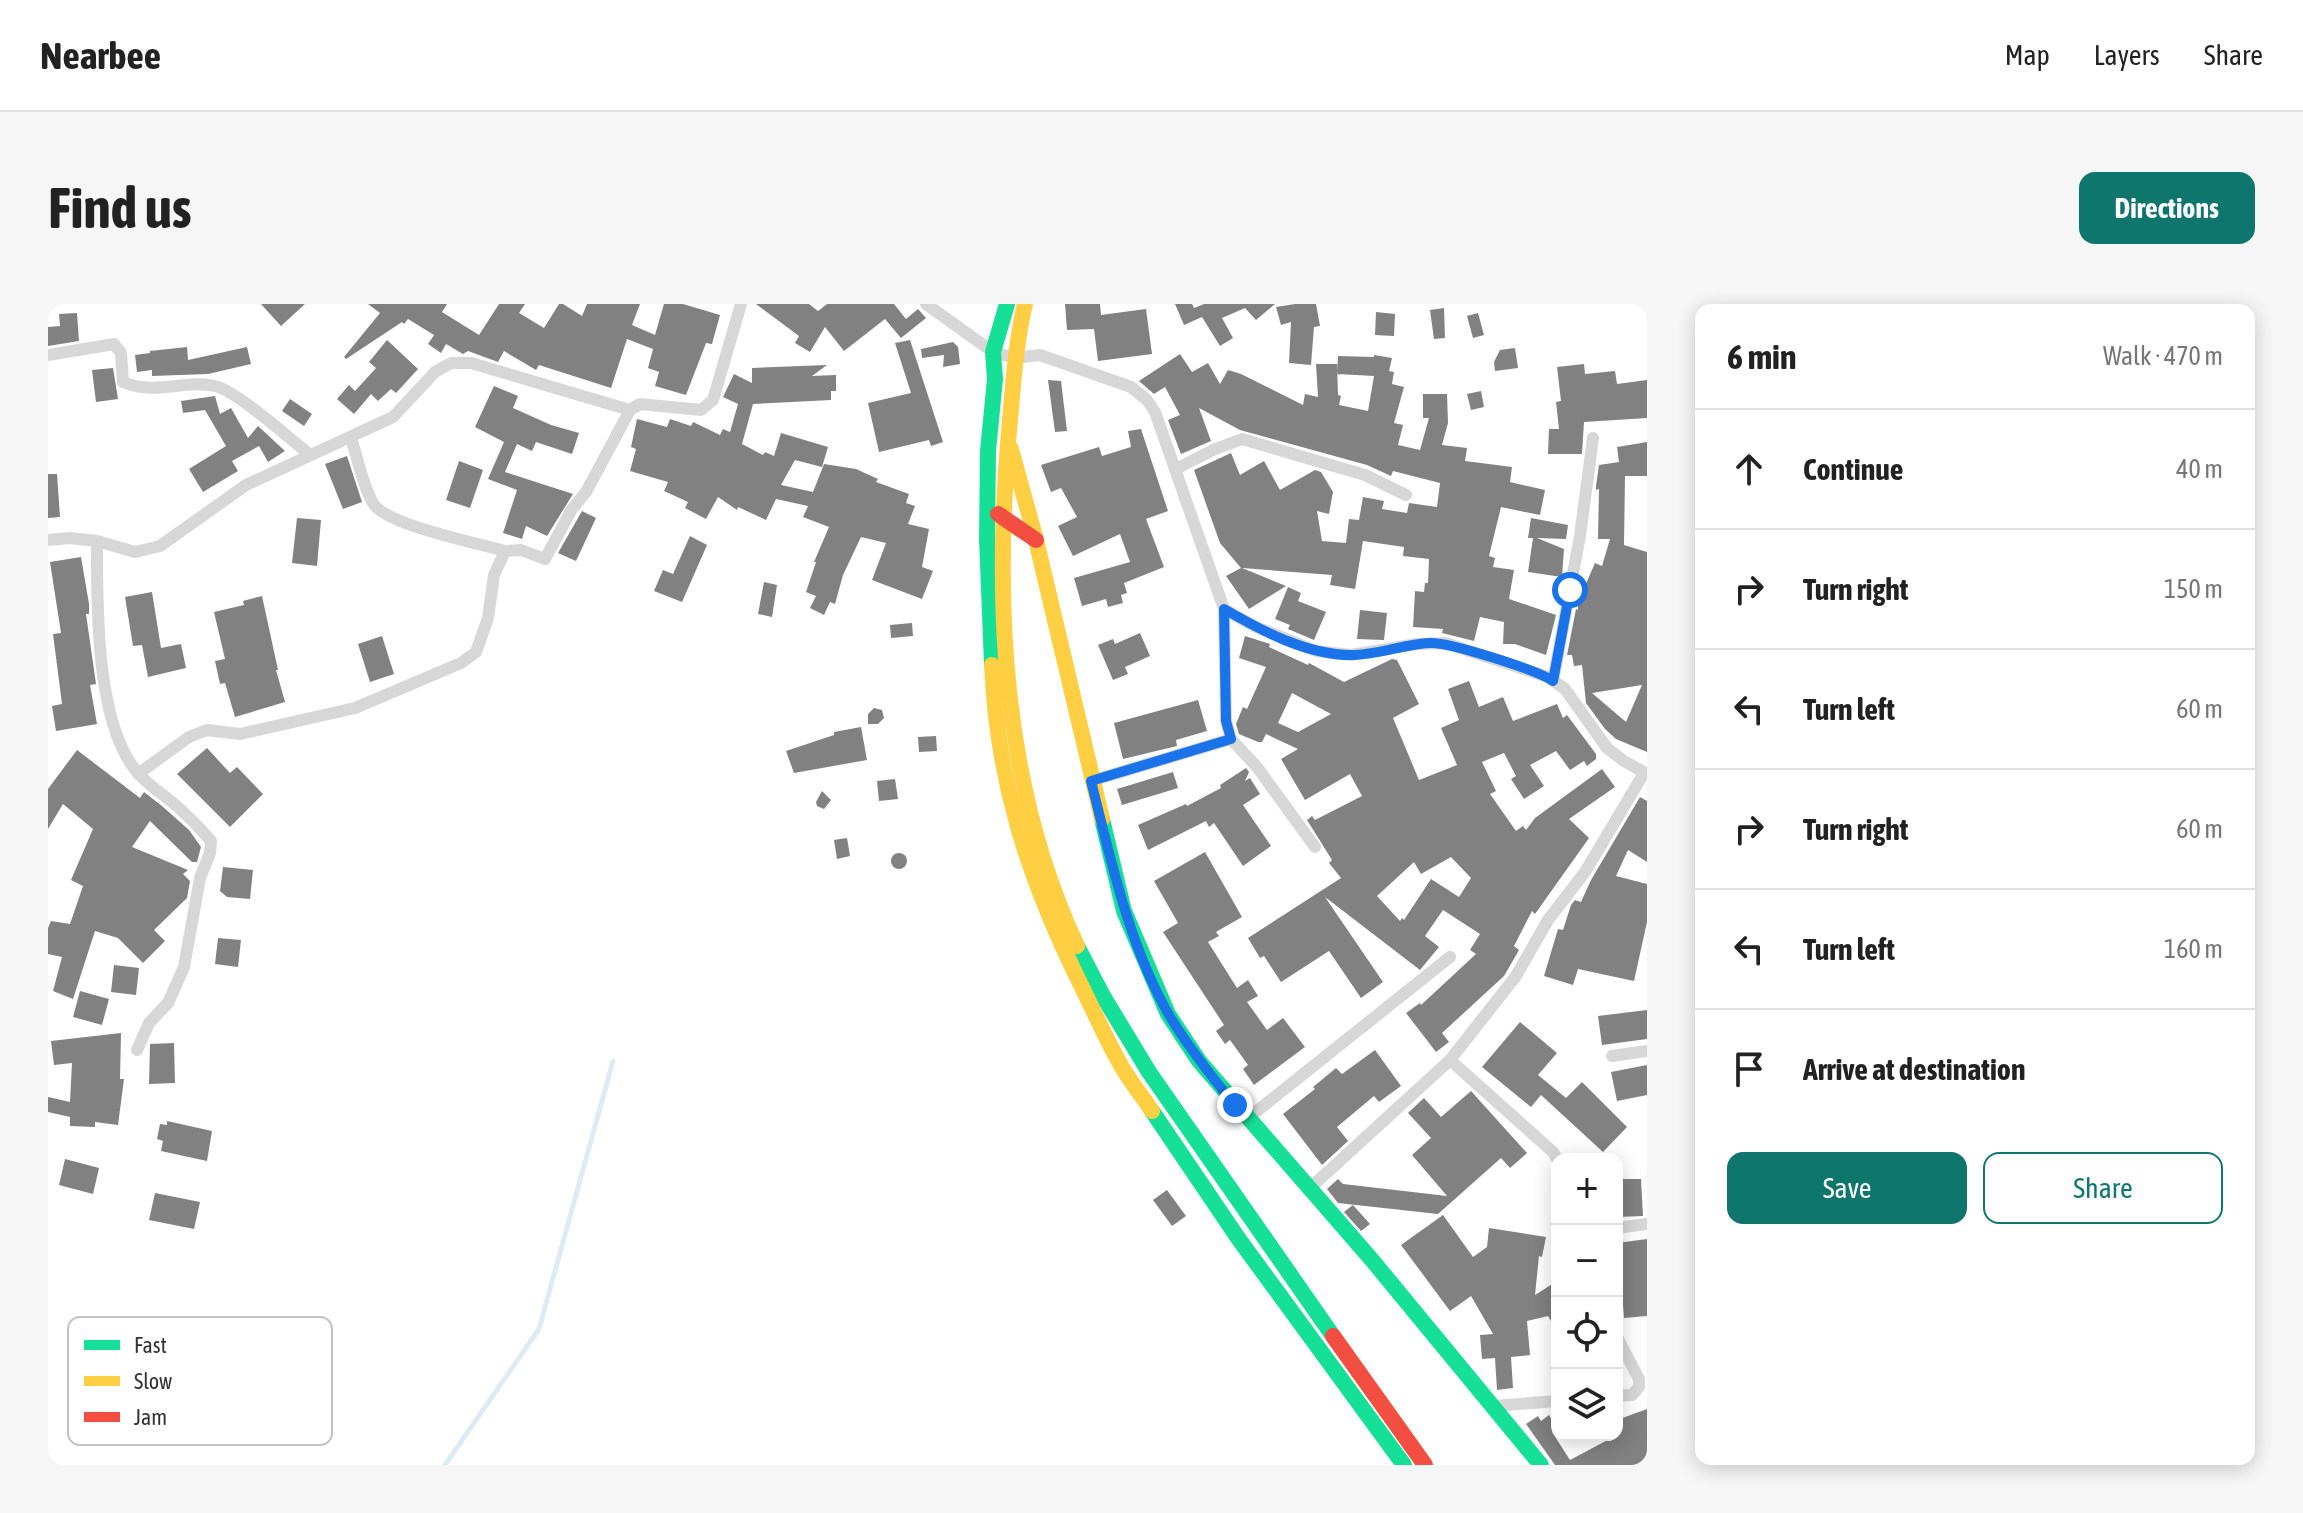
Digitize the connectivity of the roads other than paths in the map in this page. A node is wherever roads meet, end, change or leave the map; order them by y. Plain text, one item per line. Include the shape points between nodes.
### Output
1 (741, 304) edge
2 (926, 304) edge
3 (1007, 304) edge
4 (1025, 304) edge
5 (993, 352) junction
6 (48, 355) edge
7 (1015, 358) junction
8 (630, 410) junction
9 (1008, 436) junction
10 (351, 438) junction
11 (1593, 438) dead end
12 (310, 455) junction
13 (1176, 469) junction
14 (1406, 495) dead end
15 (986, 496) junction
16 (1003, 520) junction
17 (48, 540) edge
18 (1036, 540) junction
19 (97, 541) junction
20 (505, 551) junction
21 (1224, 609) junction
22 (1553, 681) junction
23 (1231, 739) junction
24 (1646, 773) edge
25 (138, 774) junction
26 (1091, 781) junction
27 (1315, 847) dead end
28 (1450, 957) dead end
29 (137, 1050) dead end
30 (1647, 1051) edge
31 (1612, 1056) dead end
32 (1450, 1060) junction
33 (1247, 1119) junction
34 (1554, 1153) edge
35 (1309, 1189) junction
36 (1647, 1224) edge
37 (1623, 1227) edge
38 (1623, 1348) edge
39 (1623, 1396) edge
40 (1551, 1401) edge
41 (1494, 1406) junction
42 (1404, 1465) edge
43 (1425, 1465) edge
44 (1541, 1465) edge

1 - 8 street via 713,400 701,410 640,404
2 - 5 street
3 - 5 main road
4 - 7 main road
5 - 7 street
5 - 15 main road
6 - 12 street via 114,344 121,353 123,382 137,387 218,387
7 - 9 main road
7 - 13 street via 1040,355 1131,387 1155,412
8 - 10 street via 471,363 451,363 435,372 393,417
8 - 20 street via 545,559 521,550
9 - 16 main road
9 - 18 main road
10 - 12 street
10 - 20 street via 373,502 382,513
11 - 22 street
12 - 19 street via 246,485 160,546 135,552
13 - 14 street via 1242,439 1365,475
13 - 21 street
15 - 16 main road
15 - 42 main road via 992,671 1003,769 1016,827 1054,929 1118,1061 1238,1238
16 - 18 main road
16 - 43 main road via 1007,663 1021,780 1035,836 1074,940 1149,1074
17 - 19 street
18 - 26 main road
19 - 25 street via 96,621 106,690 120,745
20 - 25 street via 476,652 461,663 355,708 240,734 207,730
21 - 22 street via 1316,651 1351,655 1445,643
21 - 23 street via 1226,721
22 - 24 street via 1565,689 1607,748
23 - 26 street
23 - 27 street
24 - 32 street via 1516,976
25 - 29 street via 211,841 184,967
26 - 33 main road via 1124,911 1168,1014
28 - 33 street
30 - 31 street
32 - 34 street
32 - 35 street
33 - 35 main road
35 - 41 main road
36 - 37 street
38 - 39 street via 1639,1387
40 - 41 street
41 - 44 main road

